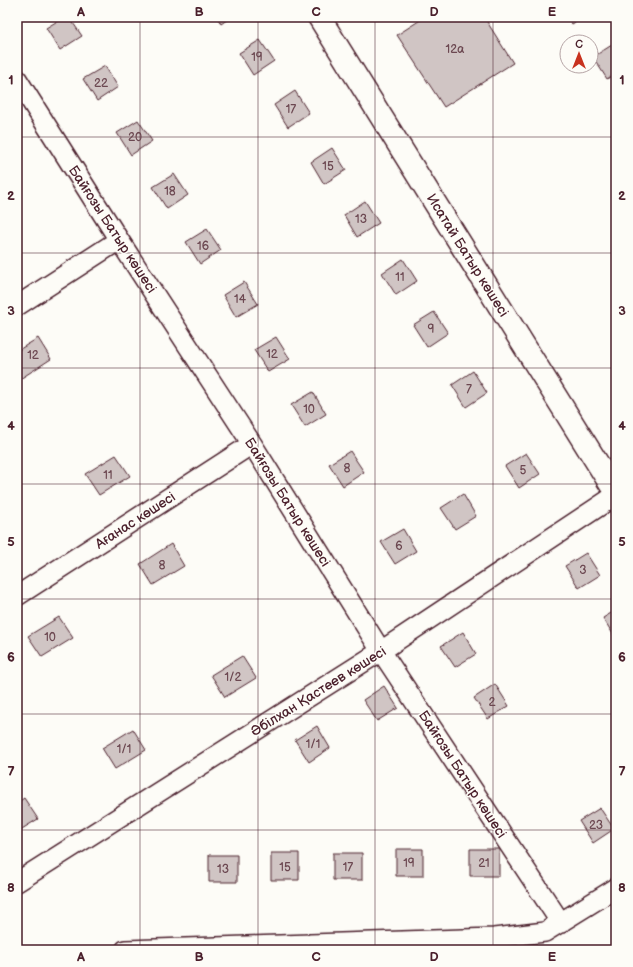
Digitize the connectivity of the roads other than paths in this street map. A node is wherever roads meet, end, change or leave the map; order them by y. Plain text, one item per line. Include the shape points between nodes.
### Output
1 (319, 17) edge
2 (17, 79) edge
3 (119, 240) junction
4 (17, 306) edge
5 (252, 444) junction
6 (616, 494) edge
7 (17, 596) edge
8 (381, 651) junction
9 (17, 882) edge
10 (616, 888) edge
11 (561, 923) junction
12 (125, 950) edge

1 - 6 street, Исатай Батыр көшесі
2 - 3 street, Байғозы Батыр көшесі
3 - 4 street
3 - 5 street, Байғозы Батыр көшесі
5 - 7 street, Ағанас көшесі
5 - 8 street, Байғозы Батыр көшесі
6 - 8 street, Әбілхан Қастеев көшесі
8 - 9 street, Әбілхан Қастеев көшесі
8 - 11 street, Байғозы Батыр көшесі
10 - 11 street
11 - 12 street via 545,932 494,938

